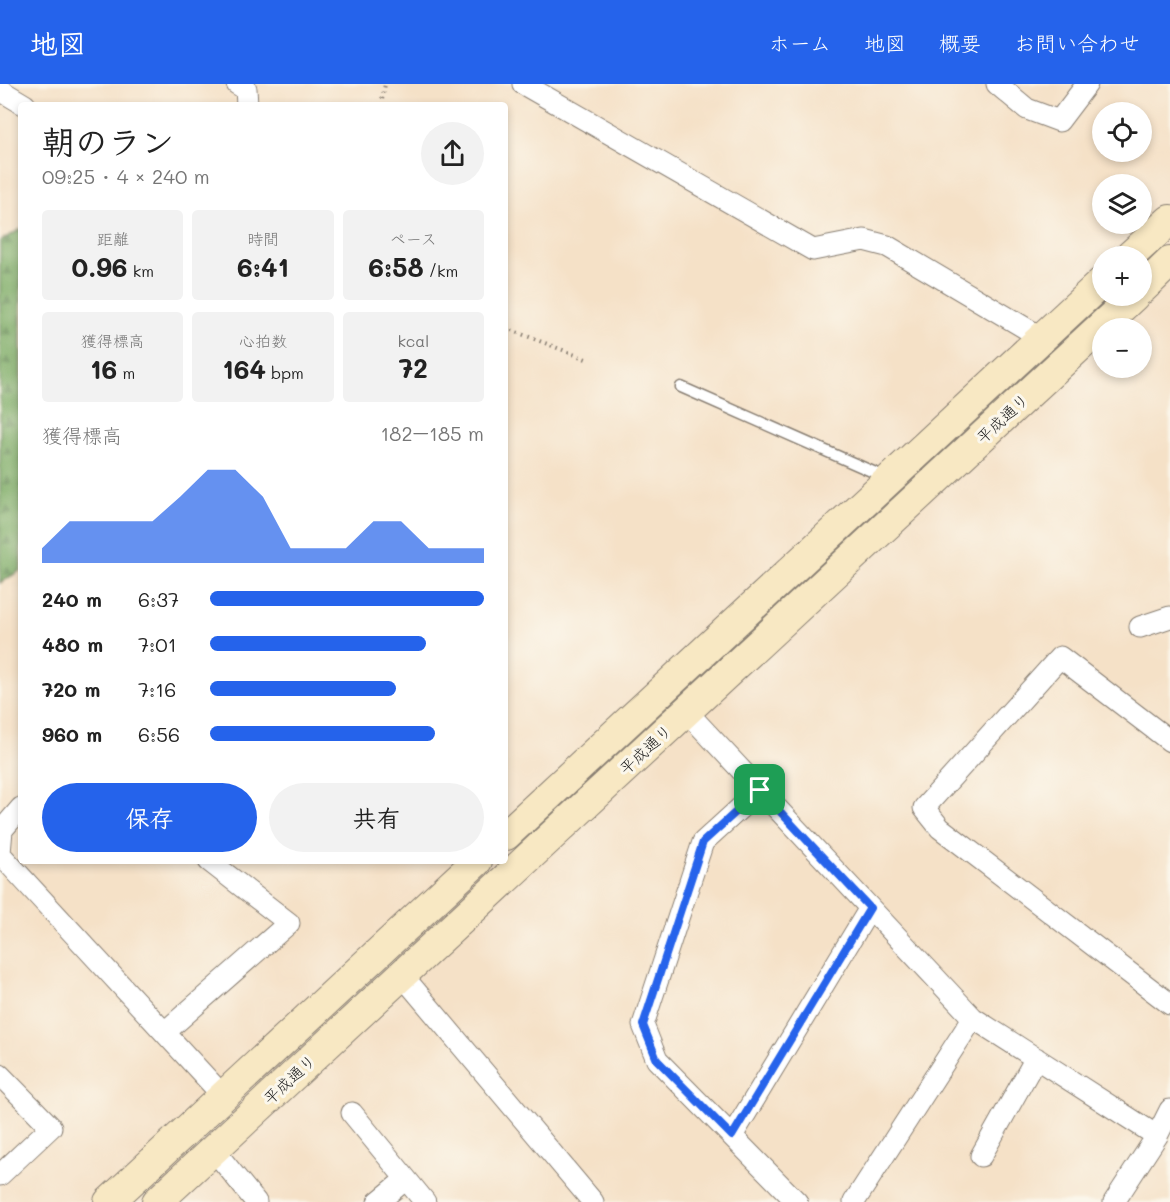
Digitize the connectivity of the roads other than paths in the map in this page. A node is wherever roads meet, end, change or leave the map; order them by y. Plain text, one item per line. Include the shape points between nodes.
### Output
1 (237, 84) edge
2 (522, 84) edge
3 (997, 84) edge
4 (1087, 84) edge
5 (0, 90) edge
6 (21, 102) edge
7 (247, 102) edge
8 (1170, 220) edge
9 (1141, 246) edge
10 (1170, 262) edge
11 (1152, 279) edge
12 (1092, 291) edge
13 (1123, 306) edge
14 (1042, 338) junction
15 (681, 387) dead end
16 (890, 479) junction
17 (1170, 617) edge
18 (1140, 627) dead end
19 (686, 711) junction
20 (1170, 741) edge
21 (760, 790) junction
22 (18, 811) edge
23 (508, 833) edge
24 (0, 853) edge
25 (213, 864) edge
26 (474, 864) edge
27 (870, 908) junction
28 (402, 975) junction
29 (1170, 1004) edge
30 (973, 1018) junction
31 (165, 1032) junction
32 (1036, 1058) junction
33 (0, 1075) edge
34 (223, 1096) junction
35 (1170, 1110) edge
36 (352, 1113) dead end
37 (732, 1136) junction
38 (1157, 1136) junction
39 (213, 1149) junction
40 (981, 1156) dead end
41 (0, 1175) edge
42 (406, 1179) junction
43 (109, 1202) edge
44 (157, 1202) edge
45 (256, 1202) edge
46 (378, 1202) edge
47 (425, 1202) edge
48 (593, 1202) edge
49 (797, 1202) edge
50 (854, 1202) edge
51 (1114, 1202) edge

1 - 7 street via 246,89
2 - 14 street via 813,250 864,240 887,246
3 - 4 street via 1027,109 1059,121
5 - 6 street
8 - 9 street
10 - 11 street
12 - 14 street, 平成通り
13 - 19 street, 平成通り
14 - 16 street, 平成通り
15 - 16 lane
16 - 23 street, 平成通り
17 - 18 street
19 - 21 street
19 - 28 street, 平成通り
20 - 29 street via 1060,657 924,808 940,828
21 - 27 street
21 - 37 street via 703,842 643,1025 657,1060
22 - 24 street via 2,830
24 - 31 street
25 - 31 street via 289,923
26 - 34 street, 平成通り
27 - 30 street
27 - 37 street
28 - 39 street, 平成通り
28 - 48 street
30 - 32 street
30 - 50 street
31 - 34 street
32 - 38 street
32 - 40 street
33 - 41 street via 51,1127
34 - 43 street, 平成通り
35 - 38 street
36 - 42 street
37 - 49 street
38 - 51 street
39 - 44 street, 平成通り
39 - 45 street
42 - 46 street
42 - 47 street

